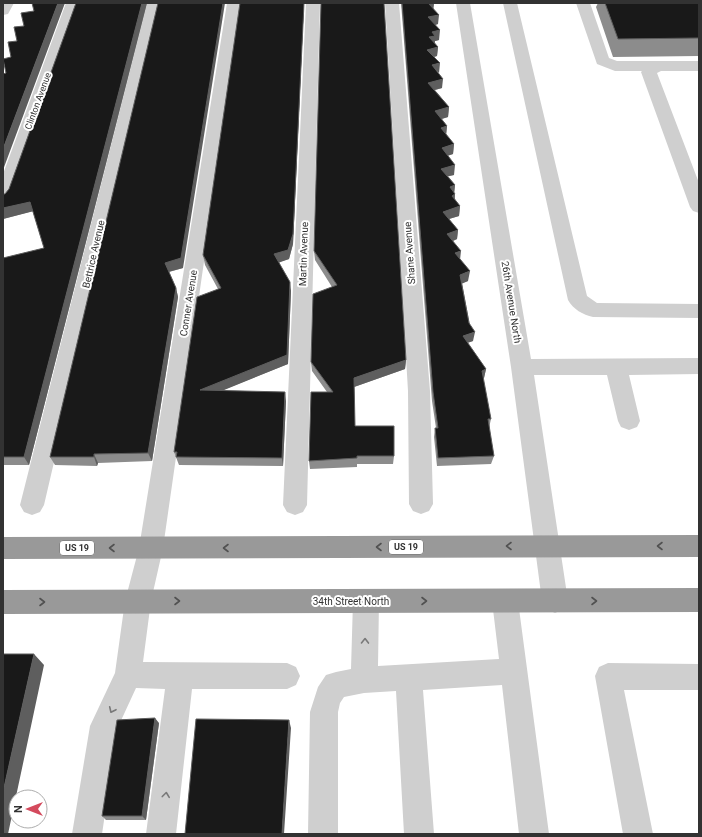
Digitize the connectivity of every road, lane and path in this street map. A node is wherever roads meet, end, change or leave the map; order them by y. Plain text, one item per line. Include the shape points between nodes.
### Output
1 (6, 3) edge
2 (73, 3) edge
3 (154, 3) edge
4 (234, 3) edge
5 (313, 3) edge
6 (392, 3) edge
7 (463, 3) edge
8 (510, 3) edge
9 (583, 3) edge
10 (3, 11) edge
11 (658, 66) junction
12 (699, 66) edge
13 (3, 198) edge
14 (699, 207) edge
15 (699, 311) edge
16 (616, 366) junction
17 (699, 366) edge
18 (522, 367) junction
19 (629, 421) dead end
20 (421, 504) dead end
21 (32, 505) dead end
22 (295, 505) dead end
23 (548, 546) junction
24 (699, 546) edge
25 (3, 548) edge
26 (151, 548) junction
27 (699, 600) edge
28 (138, 601) junction
29 (366, 601) junction
30 (505, 601) junction
31 (555, 601) junction
32 (3, 602) edge
33 (514, 671) junction
34 (128, 675) junction
35 (180, 676) junction
36 (287, 676) dead end
37 (699, 677) edge
38 (409, 678) junction
39 (364, 680) junction
40 (87, 834) edge
41 (161, 834) edge
42 (323, 834) edge
43 (419, 834) edge
44 (534, 834) edge
45 (638, 834) edge

1 - 10 street
2 - 13 street, Clinton Avenue
3 - 21 street, Bettrice Avenue
4 - 26 street, Conner Avenue
5 - 22 street, Martin Avenue
6 - 20 street, Shane Avenue via 419,391
7 - 18 street, 26th Avenue North
8 - 15 street via 578,300 593,310
9 - 11 street via 602,61 615,66
11 - 12 street
11 - 14 street via 649,72
16 - 17 street
16 - 18 street
16 - 19 street
18 - 23 street, 26th Avenue North
24 -> 23 highway, US 19
23 -> 26 highway, US 19
23 - 31 street, 26th Avenue North
26 -> 25 highway, US 19
26 - 28 street, Conner Avenue
31 -> 27 highway, 34th Street North
28 -> 29 highway, 34th Street North
32 -> 28 highway, 34th Street North
28 - 34 street, Conner Avenue
29 -> 30 highway, 34th Street North
39 -> 29 street
30 - 31 highway, 34th Street North
30 - 33 street
33 - 38 street
33 - 44 street
34 - 35 street
34 -> 40 street, Conner Avenue via 104,726
35 - 36 street
41 -> 35 street
37 - 45 street via 608,676
38 - 39 street
38 - 43 street
39 - 42 street via 336,685 328,697 324,712

